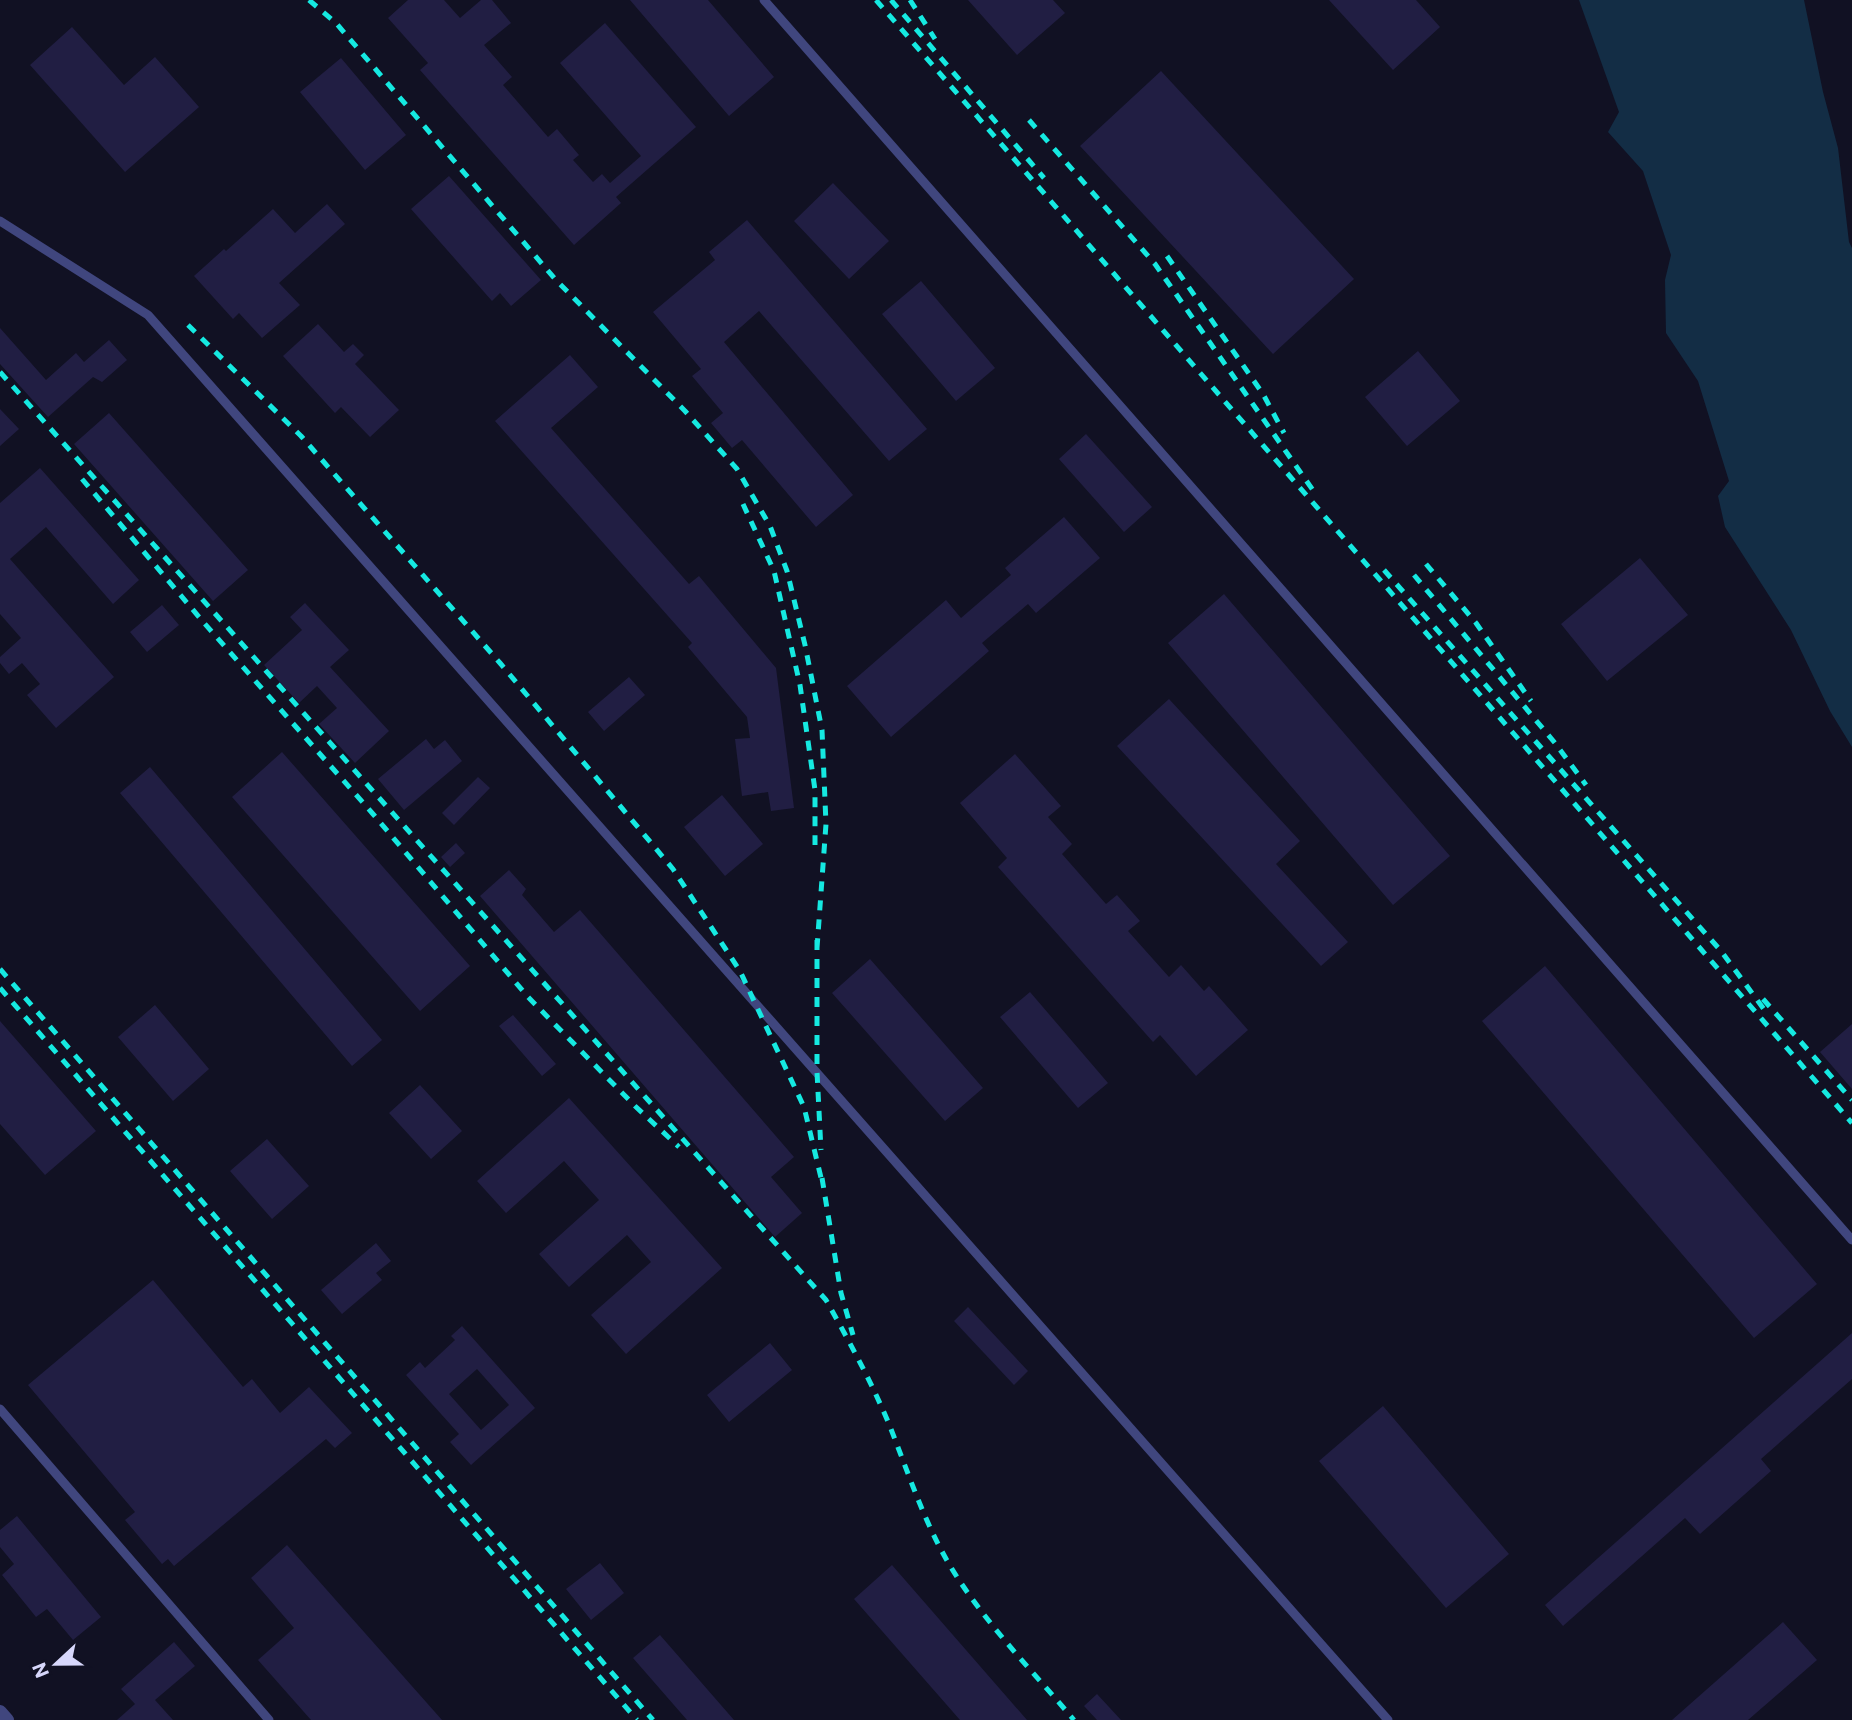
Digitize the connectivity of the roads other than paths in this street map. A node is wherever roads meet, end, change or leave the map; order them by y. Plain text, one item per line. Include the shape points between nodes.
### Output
1 (764, 0) edge
2 (0, 221) edge
3 (1852, 1241) edge
4 (0, 1409) edge
5 (0, 1712) edge
6 (7, 1720) edge
7 (269, 1720) edge
8 (1388, 1720) edge

1 - 3 lane
2 - 8 lane via 148,315
4 - 7 lane
5 - 6 street

